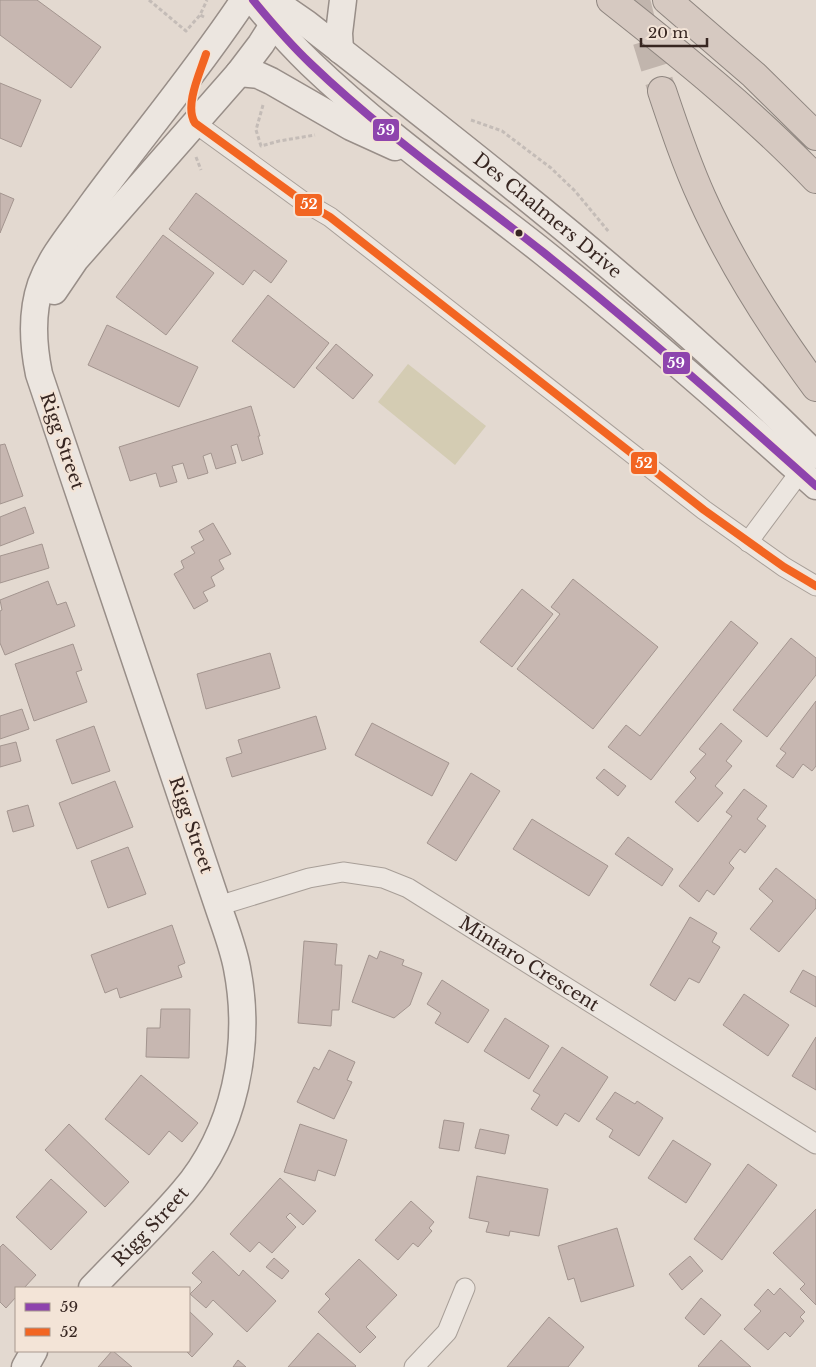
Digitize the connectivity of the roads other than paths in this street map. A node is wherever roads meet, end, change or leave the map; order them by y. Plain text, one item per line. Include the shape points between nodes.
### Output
1 (244, 0) edge
2 (252, 0) edge
3 (343, 0) edge
4 (611, 0) edge
5 (667, 0) edge
6 (277, 8) edge
7 (340, 50) junction
8 (206, 54) junction
9 (239, 73) junction
10 (662, 90) tunnel mouth
11 (195, 123) junction
12 (816, 136) edge
13 (426, 161) junction
14 (816, 179) edge
15 (91, 224) junction
16 (816, 386) edge
17 (811, 466) edge
18 (748, 542) junction
19 (816, 586) edge
20 (218, 906) junction
21 (816, 1144) edge
22 (93, 1287) edge
23 (465, 1288) dead end
24 (33, 1352) edge
25 (24, 1367) edge
26 (414, 1367) edge

1 - 8 street, Rigg Street
2 - 6 street, Des Chalmers Drive
3 - 7 street
4 - 14 highway via 745,111
5 - 12 highway via 754,75
6 - 7 street, Des Chalmers Drive
6 - 9 street, Rigg Street
6 - 13 street, Des Chalmers Drive via 310,64
7 - 17 street, Des Chalmers Drive via 524,194 699,343
8 - 11 street via 190,106
8 - 15 street, Rigg Street via 112,175
9 - 11 street, Rigg Street
9 - 13 street via 258,75 271,81 341,122
10 - 16 highway via 687,161 720,235 767,317
11 - 15 street, Rigg Street
11 - 18 street via 301,200 330,217
13 - 17 street, Des Chalmers Drive
15 - 20 street, Rigg Street via 60,248 43,279 36,301 35,356
17 - 18 street
18 - 19 street
20 - 21 street, Mintaro Crescent via 309,878 343,872 383,878 408,888
20 - 22 street, Rigg Street via 237,967 242,1009 238,1078 228,1112 215,1144 184,1191
23 - 26 street via 447,1332
24 - 25 street

